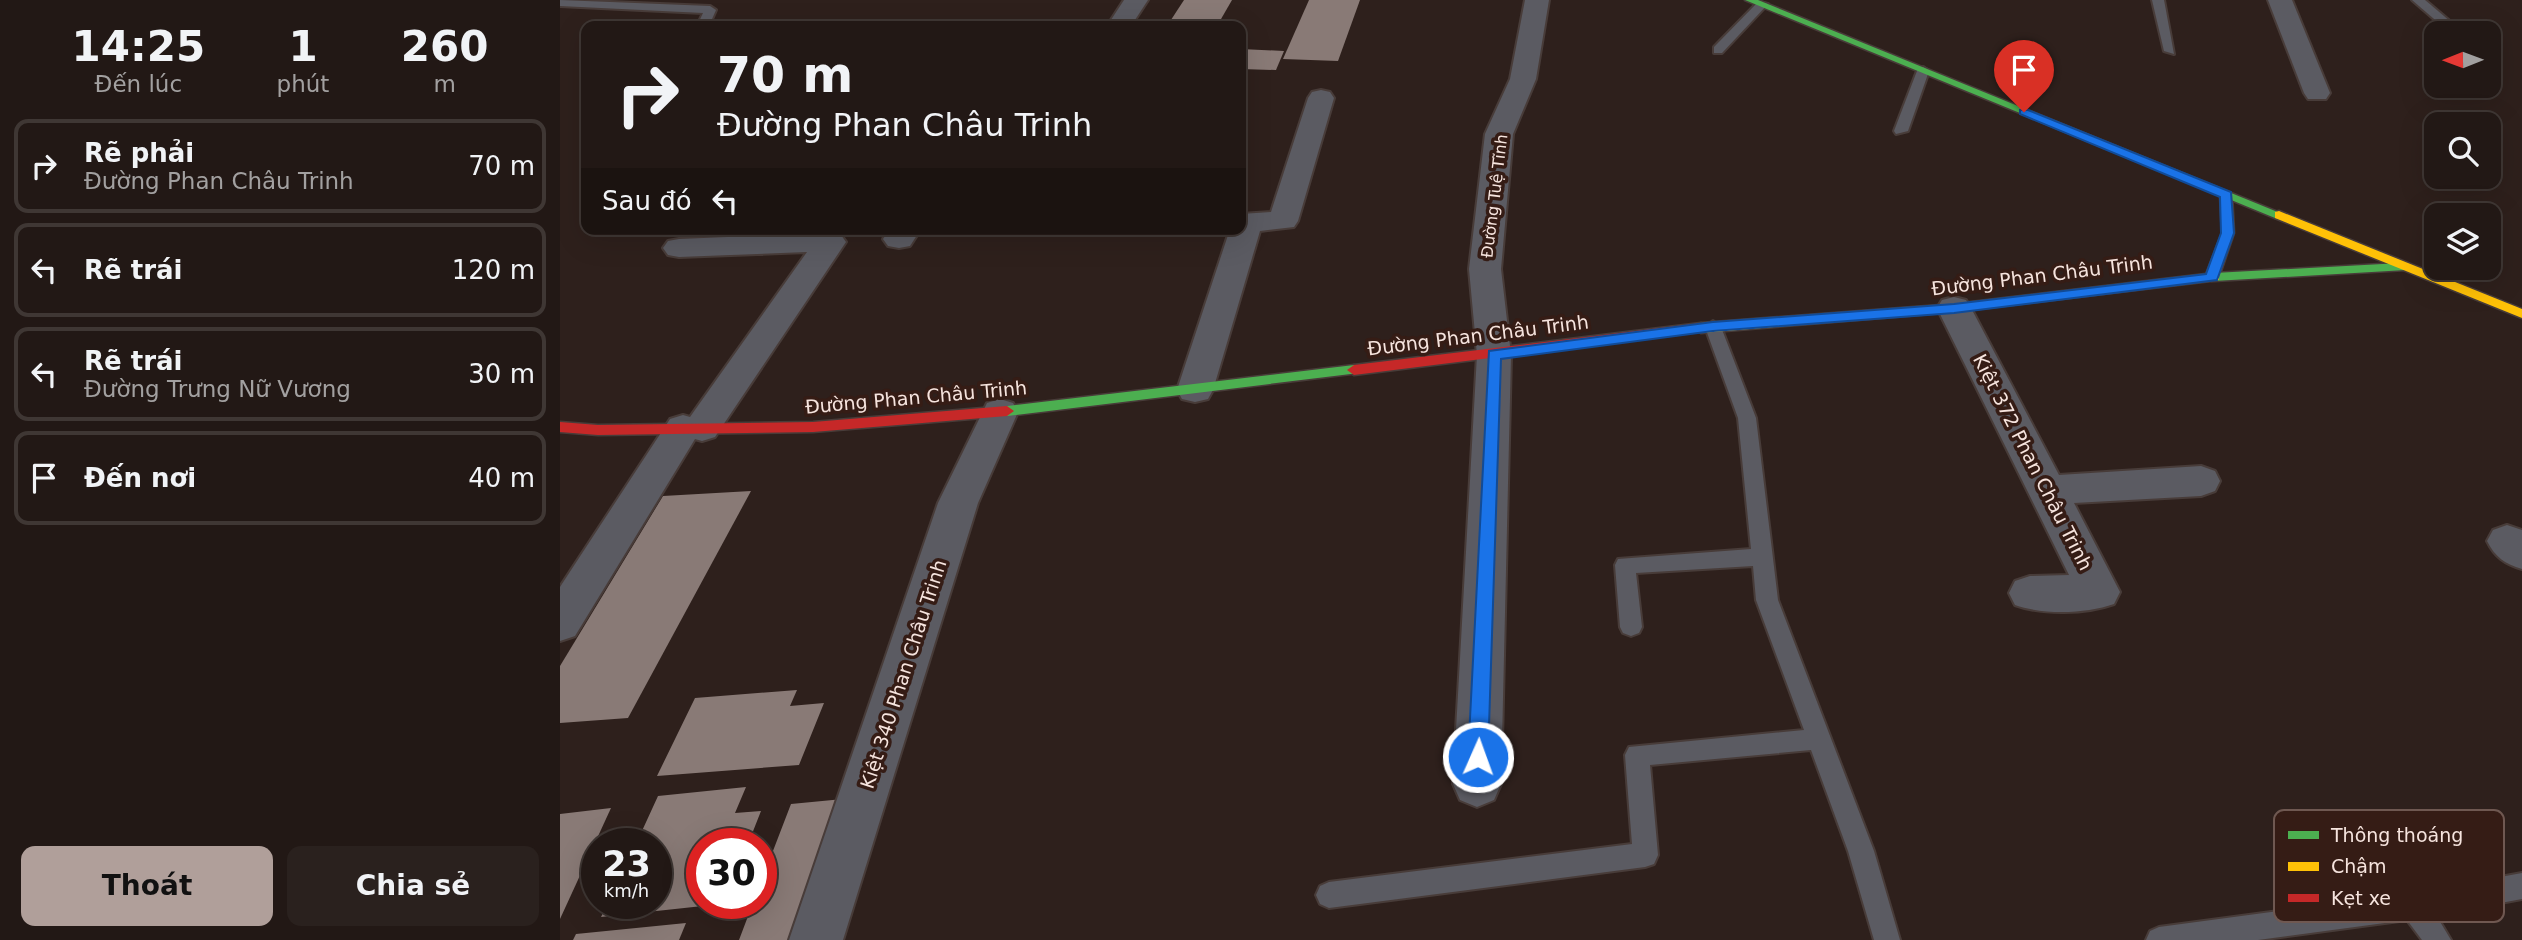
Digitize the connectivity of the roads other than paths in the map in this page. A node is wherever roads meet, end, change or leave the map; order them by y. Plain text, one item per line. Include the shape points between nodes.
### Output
1 (1136, 0) edge
2 (1537, 0) edge
3 (2158, 0) edge
4 (2280, 0) edge
5 (2418, 0) edge
6 (560, 2) edge
7 (1756, 2) edge
8 (705, 21) edge
9 (1122, 21) edge
10 (2444, 21) edge
11 (1718, 50) dead end
12 (2170, 51) dead end
13 (1923, 71) junction
14 (2317, 93) dead end
15 (1321, 98) dead end
16 (1901, 131) dead end
17 (2226, 195) junction
18 (1246, 223) edge
19 (1240, 235) edge
20 (678, 248) dead end
21 (2401, 267) junction
22 (2212, 277) junction
23 (1954, 308) junction
24 (2522, 314) edge
25 (1713, 327) junction
26 (1494, 355) junction
27 (1195, 390) junction
28 (1000, 412) junction
29 (560, 427) edge
30 (692, 428) junction
31 (2201, 481) dead end
32 (2049, 491) junction
33 (1762, 557) junction
34 (2030, 593) dead end
35 (560, 623) edge
36 (1631, 627) dead end
37 (1819, 739) junction
38 (1477, 784) dead end
39 (2522, 886) edge
40 (2504, 889) edge
41 (1329, 895) dead end
42 (2290, 922) edge
43 (2425, 922) edge
44 (816, 940) edge
45 (1887, 940) edge
46 (2159, 940) edge
47 (2438, 940) edge

1 - 9 street
2 - 26 street, Đường Tuệ Tĩnh via 1523,79 1499,134 1485,269
3 - 12 lane
4 - 14 street
5 - 10 lane
6 - 8 lane via 710,10
7 - 11 lane
7 - 13 street
13 - 16 lane
13 - 17 street
15 - 18 street via 1283,221
17 - 21 street
17 - 22 street via 2228,233
19 - 27 street
20 - 30 street via 830,242
21 - 22 street, Đường Phan Châu Trinh
21 - 24 street
22 - 23 street, Đường Phan Châu Trinh
23 - 25 street, Đường Phan Châu Trinh
23 - 32 street, Kiệt 372 Phan Châu Trinh
25 - 26 street, Đường Phan Châu Trinh
25 - 33 lane via 1747,418
26 - 27 street, Đường Phan Châu Trinh
26 - 38 street, Đường Tuệ Tĩnh
27 - 28 street, Đường Phan Châu Trinh
28 - 30 street, Đường Phan Châu Trinh via 813,427
28 - 44 street, Kiệt 340 Phan Châu Trinh via 958,503
29 - 30 street, Đường Phan Châu Trinh
30 - 35 street
31 - 32 street
32 - 34 street, Kiệt 372 Phan Châu Trinh via 2099,592
33 - 36 lane via 1625,565
33 - 37 lane via 1767,600
37 - 41 lane via 1637,755 1645,855
37 - 45 lane via 1861,851
39 - 40 lane
42 - 46 lane
43 - 47 lane

